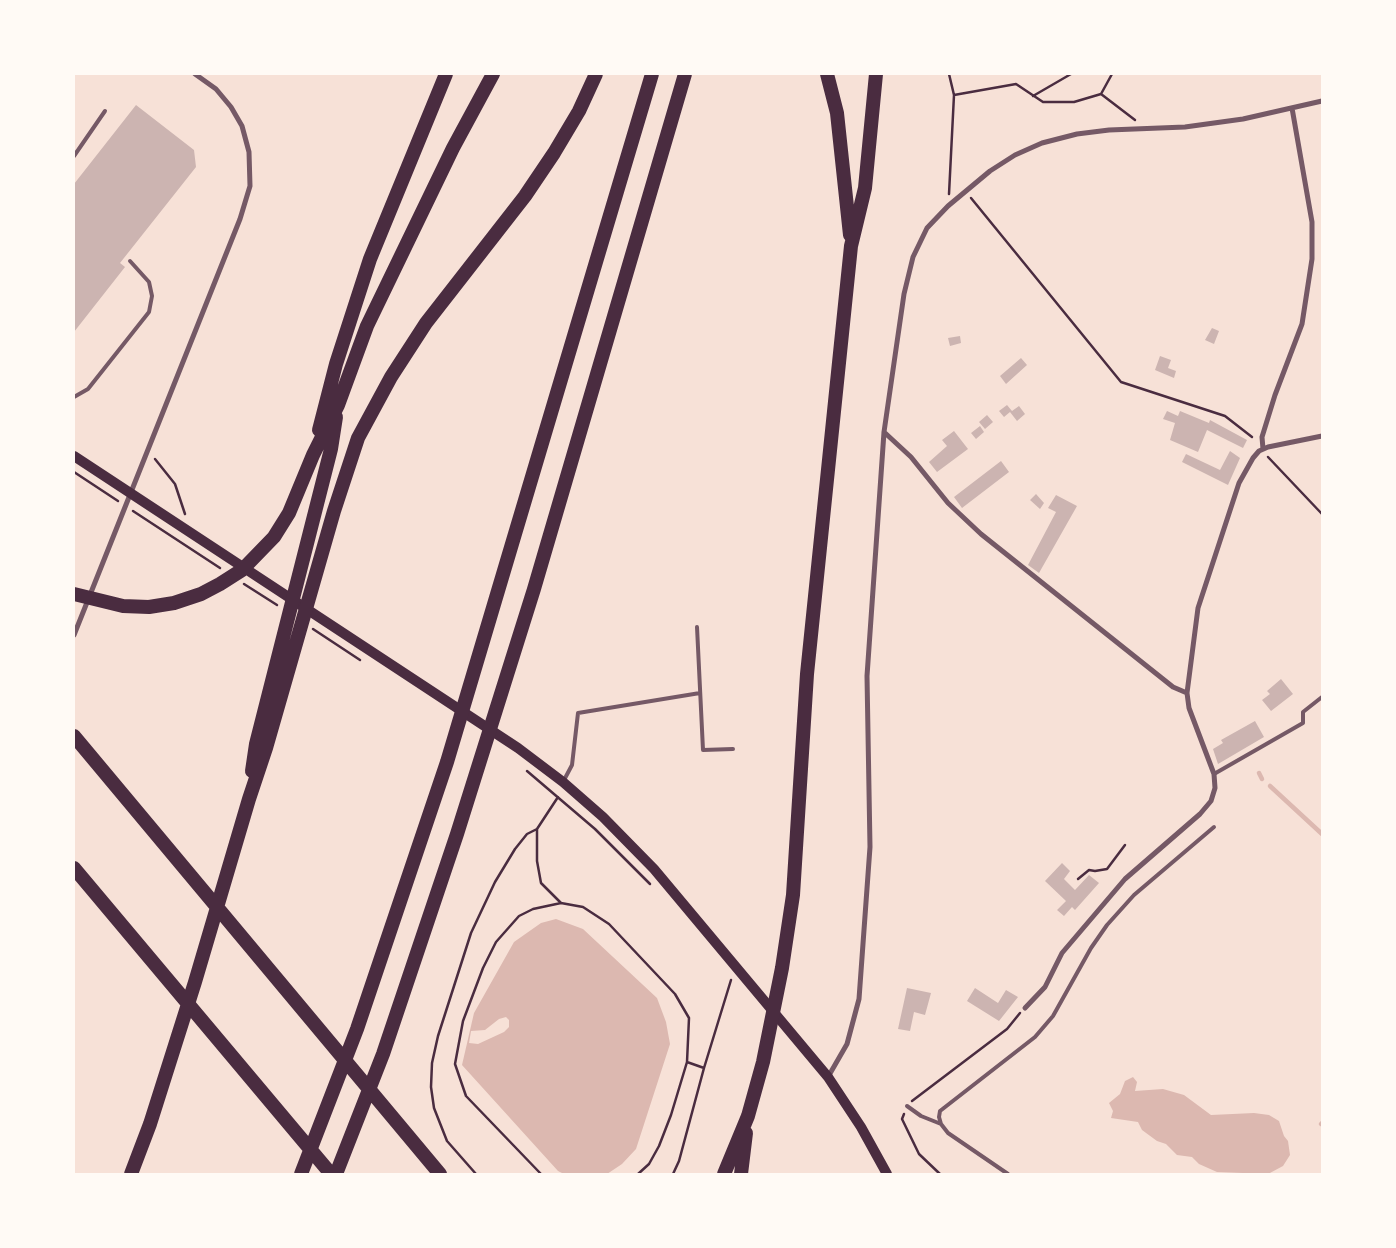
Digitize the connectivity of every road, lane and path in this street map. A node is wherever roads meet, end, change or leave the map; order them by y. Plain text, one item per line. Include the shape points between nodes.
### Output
1 (195, 74) edge
2 (446, 74) edge
3 (493, 74) edge
4 (596, 74) edge
5 (652, 74) edge
6 (686, 74) edge
7 (827, 74) edge
8 (876, 74) edge
9 (949, 74) edge
10 (1071, 74) edge
11 (1112, 74) edge
12 (1100, 94) junction
13 (954, 95) junction
14 (1033, 96) junction
15 (1322, 101) edge
16 (1292, 108) junction
17 (106, 111) dead end
18 (1146, 129) junction
19 (74, 156) edge
20 (965, 190) junction
21 (948, 206) junction
22 (851, 246) junction
23 (130, 261) dead end
24 (74, 397) edge
25 (338, 405) junction
26 (884, 432) junction
27 (1322, 436) edge
28 (1263, 449) junction
29 (147, 451) junction
30 (313, 455) junction
31 (74, 456) edge
32 (1322, 514) edge
33 (187, 530) junction
34 (181, 542) dead end
35 (221, 569) dead end
36 (238, 580) dead end
37 (74, 594) edge
38 (278, 606) dead end
39 (697, 627) dead end
40 (310, 628) dead end
41 (74, 636) edge
42 (343, 649) dead end
43 (700, 693) junction
44 (1187, 693) junction
45 (1322, 697) edge
46 (74, 736) edge
47 (733, 749) dead end
48 (1214, 774) junction
49 (539, 781) dead end
50 (563, 782) junction
51 (558, 797) junction
52 (249, 798) junction
53 (1214, 828) dead end
54 (537, 829) junction
55 (1125, 845) dead end
56 (74, 868) edge
57 (1078, 879) dead end
58 (650, 884) dead end
59 (562, 903) junction
60 (725, 973) dead end
61 (731, 980) junction
62 (737, 987) dead end
63 (1024, 1008) joint
64 (687, 1062) junction
65 (704, 1068) junction
66 (828, 1077) junction
67 (907, 1106) junction
68 (748, 1116) junction
69 (941, 1124) junction
70 (131, 1174) edge
71 (301, 1174) edge
72 (331, 1174) edge
73 (336, 1174) edge
74 (440, 1174) edge
75 (476, 1174) edge
76 (541, 1174) edge
77 (638, 1174) edge
78 (673, 1174) edge
79 (724, 1174) edge
80 (741, 1174) edge
81 (887, 1174) edge
82 (940, 1174) edge
83 (1008, 1174) edge

1 - 29 street via 220,93 242,126 249,152 250,186 240,219
2 - 30 highway via 370,259 336,364
3 - 25 highway via 453,148 367,326
4 - 52 highway via 554,153 525,196 426,323 391,377 358,438
5 - 71 highway via 447,762 357,1029
6 - 73 highway via 534,589 460,825 383,1054
7 - 22 highway via 837,113
8 - 22 highway via 865,188
9 - 13 path
10 - 14 path
11 - 12 path
12 - 14 path via 1074,102 1044,102
12 - 18 path
13 - 14 path via 1016,84
13 - 21 path
15 - 16 street
16 - 18 street via 1195,126
16 - 28 street via 1312,222 1312,259 1302,324 1275,395 1262,437
17 - 19 lane
18 - 20 street via 1101,131 1042,143 1014,156
20 - 21 street
20 - 28 path via 1121,382 1225,416
21 - 26 street via 928,228 913,257 903,302
22 - 68 highway via 808,674 793,895 763,1062
23 - 24 lane via 149,282 152,296 149,312 88,389
25 - 30 highway
25 - 52 highway via 332,450 256,744
26 - 44 street via 911,457 948,503 981,534 1173,687
26 - 66 street via 867,676 870,847 860,985 851,1034
27 - 28 street
28 - 32 path
28 - 44 street via 1253,458 1239,483 1198,608
29 - 33 path via 175,484
29 - 41 street
30 - 37 highway via 290,513 274,537 242,570 220,584 201,594 149,607 123,606
31 - 33 main road
33 - 50 main road via 518,748
34 - 35 path
36 - 38 path
39 - 43 lane
40 - 42 path
43 - 47 lane via 704,750
43 - 50 lane via 578,713 572,765
44 - 48 street
45 - 48 lane via 1303,712 1303,723
46 - 74 highway
48 - 63 street via 1213,796 1205,809 1125,879 1062,953 1045,987
49 - 51 path
50 - 66 main road via 604,817 654,869
51 - 54 path
51 - 58 path
52 - 70 highway via 156,1105
53 - 69 lane via 1114,917 1091,948 1053,1016 1024,1046 940,1110
54 - 59 path via 541,883
54 - 75 path via 527,834 515,849 471,932 432,1063 433,1101 441,1129 447,1141
55 - 57 path via 1106,869 1089,870
56 - 72 highway
59 - 64 path via 583,907 609,924 675,994 689,1018
59 - 76 path via 533,909 519,916 496,942 463,1021 455,1064 466,1096
60 - 61 path
61 - 62 path
61 - 65 path
63 - 67 path via 1007,1028
64 - 65 path
64 - 77 path via 659,1146 649,1164
65 - 78 path
66 - 81 main road via 862,1127
67 - 69 lane
67 - 82 path via 902,1119 918,1154
68 - 79 highway
68 - 80 highway
69 - 83 lane via 948,1133

